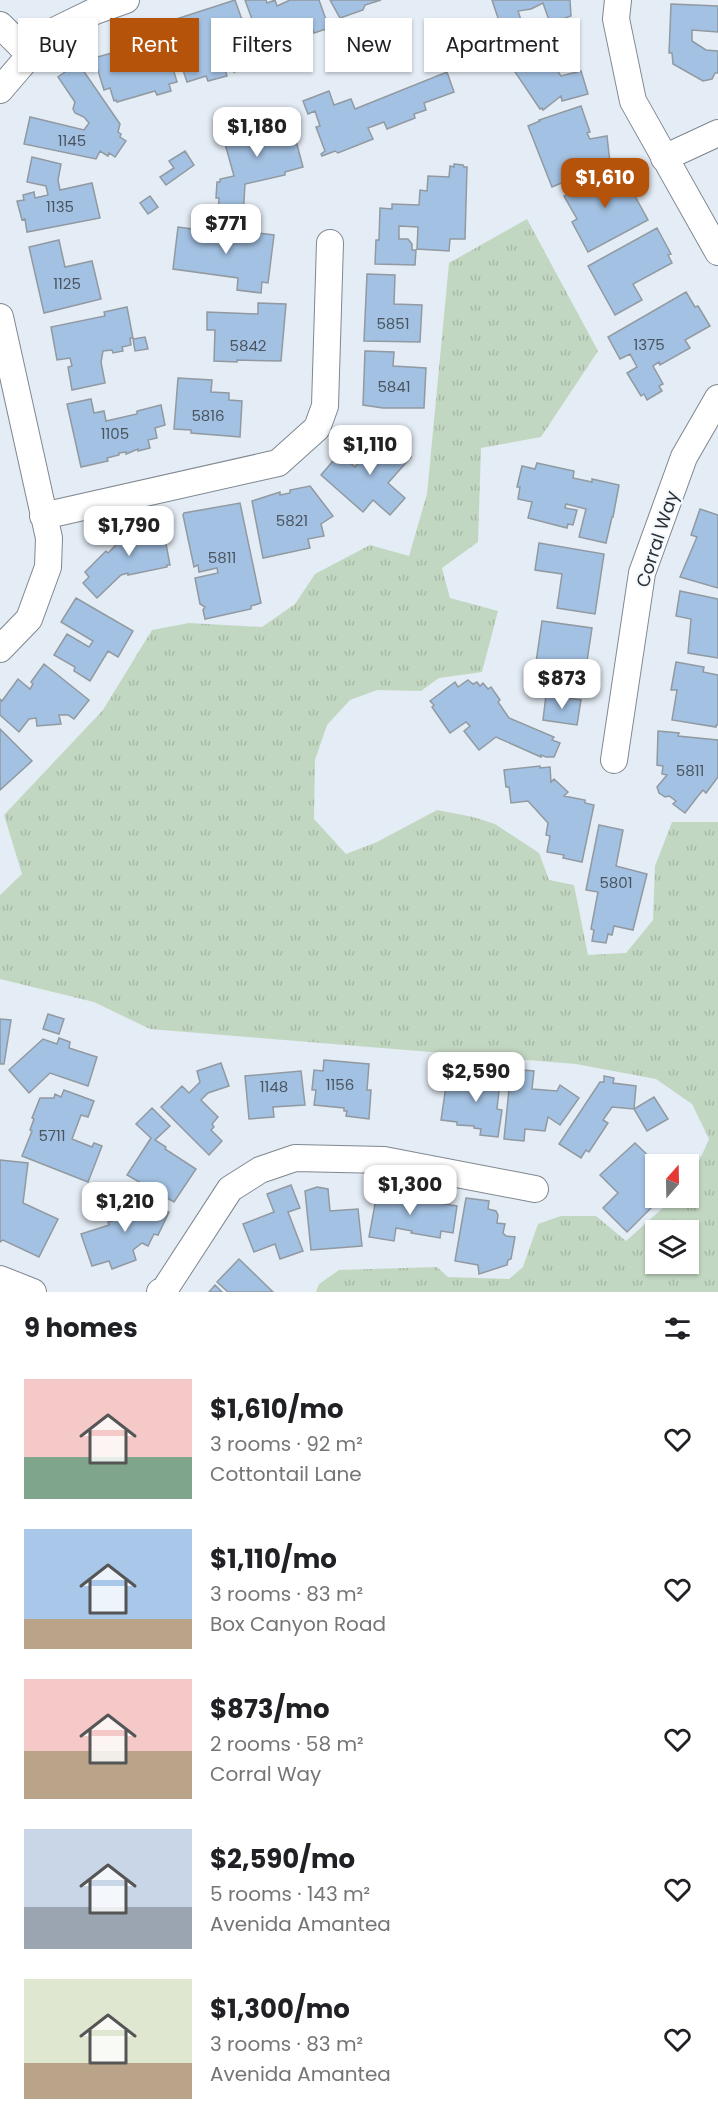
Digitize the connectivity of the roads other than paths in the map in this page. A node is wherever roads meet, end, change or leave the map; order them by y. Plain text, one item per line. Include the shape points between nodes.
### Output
1 (126, 0) edge
2 (618, 0) edge
3 (81, 18) edge
4 (0, 25) edge
5 (18, 43) edge
6 (18, 69) edge
7 (0, 90) edge
8 (718, 133) edge
9 (664, 158) junction
10 (330, 243) dead end
11 (718, 252) edge
12 (0, 316) edge
13 (718, 398) edge
14 (43, 516) junction
15 (0, 649) edge
16 (614, 760) dead end
17 (535, 1189) dead end
18 (0, 1279) edge
19 (33, 1292) edge
20 (160, 1292) edge

1 - 3 street
2 - 9 street via 616,18 633,101
4 - 5 street
6 - 7 street
8 - 9 street
9 - 11 street
10 - 14 street via 325,406 317,428 278,463
12 - 14 street
13 - 16 street, Corral Way via 684,457 642,573
14 - 15 street via 49,538 48,567 29,619
17 - 20 street via 384,1160 295,1158 260,1170 230,1189
18 - 19 street

